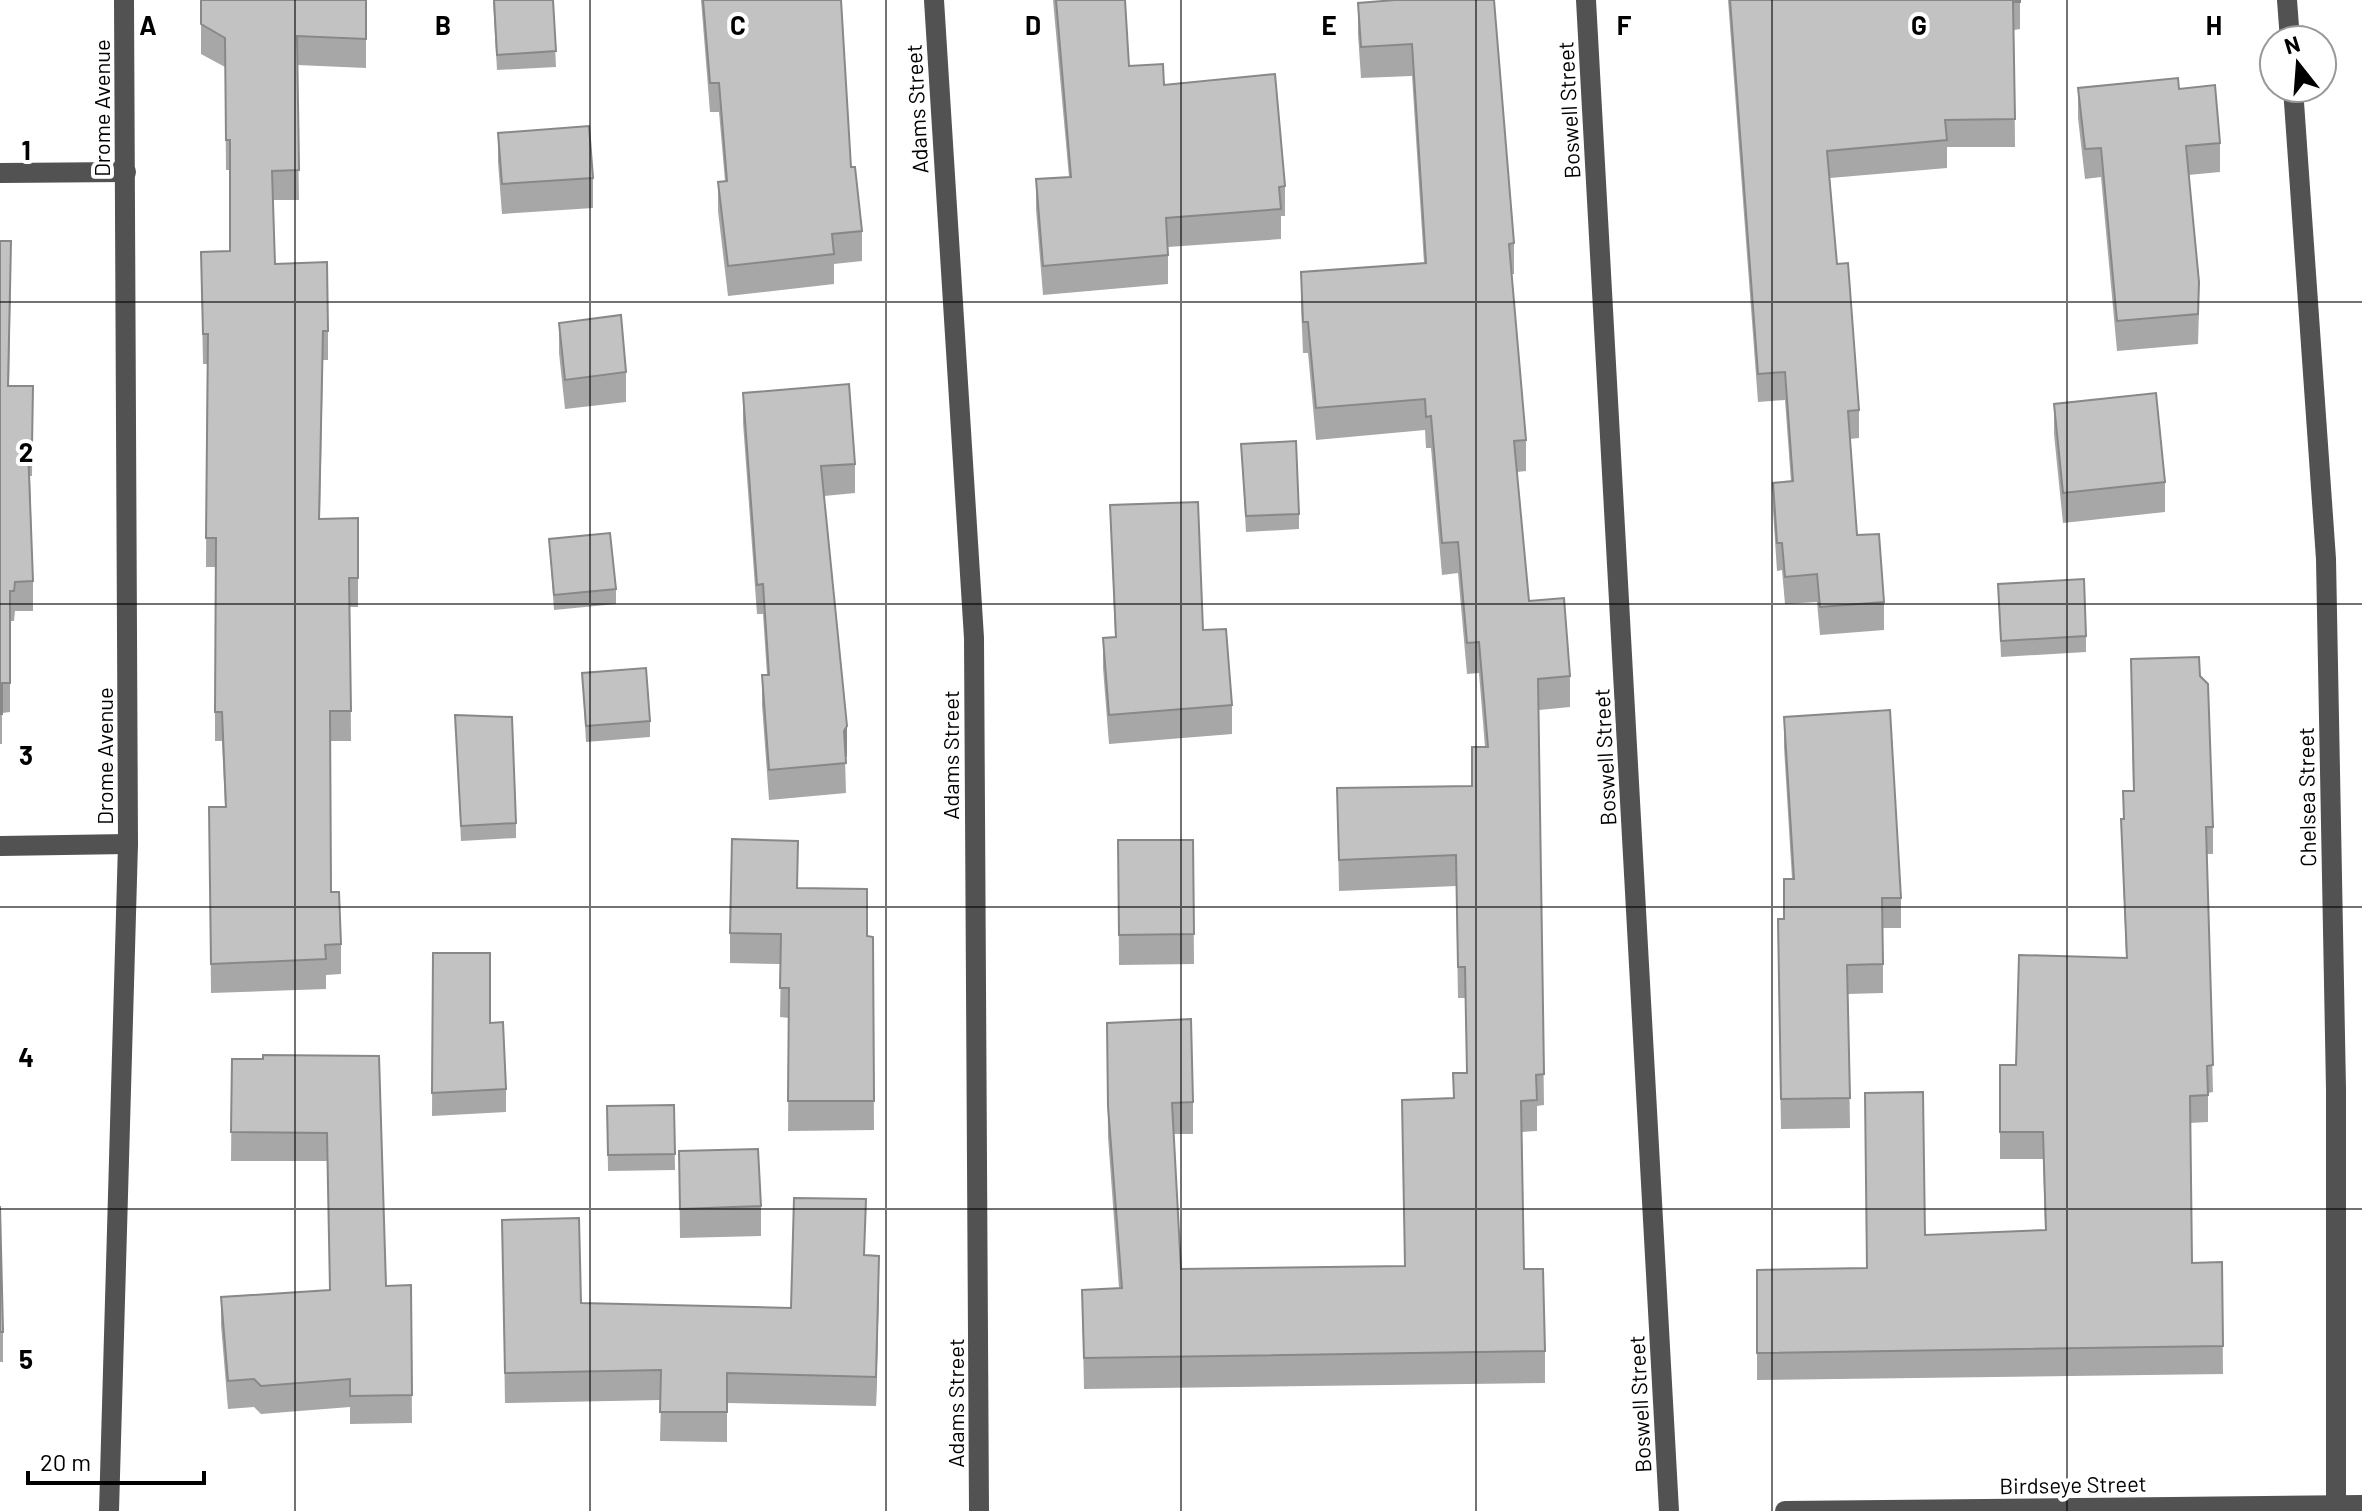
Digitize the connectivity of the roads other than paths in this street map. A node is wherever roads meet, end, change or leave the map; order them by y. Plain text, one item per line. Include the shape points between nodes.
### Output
1 (124, 0) edge
2 (934, 0) edge
3 (1586, 0) edge
4 (2287, 0) edge
5 (2289, 24) edge
6 (2294, 104) edge
7 (126, 172) junction
8 (0, 173) edge
9 (128, 844) junction
10 (0, 846) edge
11 (2336, 1505) junction
12 (2362, 1505) edge
13 (109, 1511) edge
14 (979, 1511) edge
15 (1669, 1511) edge
16 (1785, 1511) edge

1 - 7 street, Drome Avenue
2 - 14 street, Adams Street via 974,638
3 - 15 street, Boswell Street
4 - 5 street
6 - 11 street, Chelsea Street via 2326,559 2336,1089
7 - 8 street
7 - 9 street, Drome Avenue
9 - 10 street
9 - 13 street, Drome Avenue
11 - 12 street, Birdseye Street
11 - 16 street, Birdseye Street

